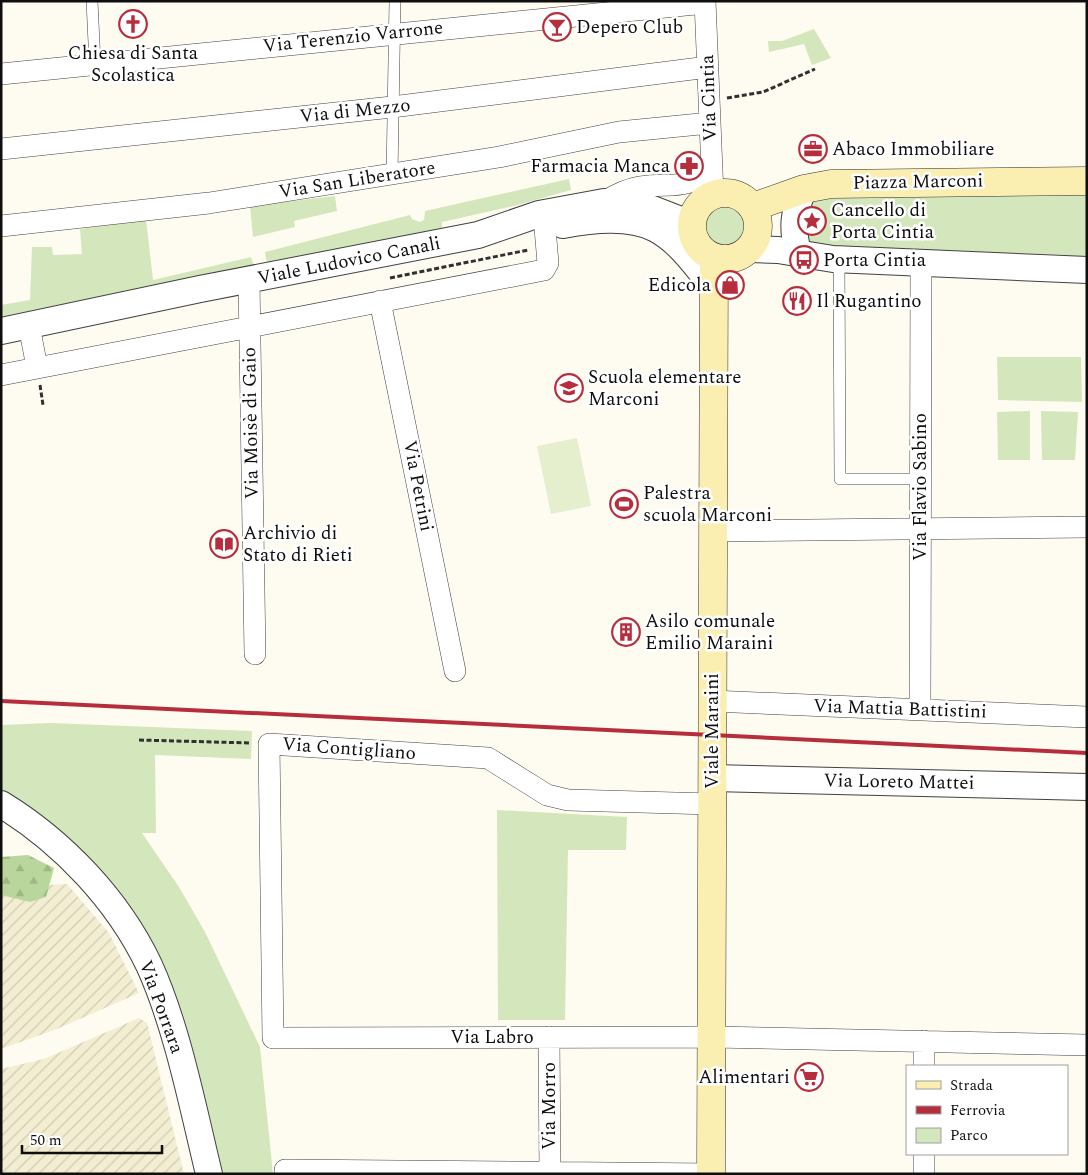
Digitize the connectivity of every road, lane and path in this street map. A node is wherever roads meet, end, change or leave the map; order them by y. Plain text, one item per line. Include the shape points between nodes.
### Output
1 (92, 1) edge
2 (395, 1) edge
3 (705, 2) edge
4 (394, 33) junction
5 (95, 64) junction
6 (708, 67) junction
7 (815, 69) dead end
8 (1, 74) edge
9 (709, 100) junction
10 (392, 107) junction
11 (710, 123) junction
12 (1, 149) edge
13 (392, 176) junction
14 (1087, 180) edge
15 (713, 182) junction
16 (804, 189) junction
17 (604, 202) junction
18 (753, 207) junction
19 (1, 226) edge
20 (544, 228) junction
21 (692, 228) junction
22 (478, 235) junction
23 (750, 249) junction
24 (798, 253) junction
25 (714, 258) junction
26 (839, 259) junction
27 (921, 263) junction
28 (1087, 270) edge
29 (248, 281) junction
30 (713, 287) junction
31 (380, 301) junction
32 (29, 326) junction
33 (249, 327) junction
34 (1, 330) edge
35 (37, 368) junction
36 (1, 375) edge
37 (920, 479) junction
38 (1087, 526) edge
39 (920, 529) junction
40 (713, 531) junction
41 (255, 654) dead end
42 (455, 671) dead end
43 (712, 700) junction
44 (920, 710) junction
45 (1087, 717) edge
46 (139, 740) dead end
47 (269, 744) junction
48 (1087, 787) edge
49 (712, 791) junction
50 (1, 804) edge
51 (549, 1037) junction
52 (712, 1037) junction
53 (273, 1038) joint
54 (924, 1041) junction
55 (1087, 1045) edge
56 (924, 1065) edge
57 (924, 1155) edge
58 (285, 1170) dead end
59 (550, 1173) edge
60 (209, 1174) edge
61 (711, 1174) edge
62 (924, 1174) edge

1 - 5 lane
2 - 4 lane
3 - 4 street, Via Terenzio Varrone
3 - 6 street, Via Cintia
4 - 5 street, Via Terenzio Varrone
4 - 10 lane
5 - 8 street, Via Terenzio Varrone
6 - 9 street, Via Cintia
6 - 10 street, Via di Mezzo
7 - 9 path via 763,92
9 - 11 street, Via Cintia
10 - 12 street, Via di Mezzo
10 - 13 lane
11 - 13 street, Via San Liberatore via 619,132
11 - 15 street, Via Cintia
13 - 19 street, Via San Liberatore via 209,203
14 - 16 main road, Piazza Marconi via 858,182
15 - 17 street via 639,187 618,193
15 - 18 main road via 724,193 735,194
15 - 21 main road via 697,208
16 - 18 main road, Piazza Marconi
16 - 24 street via 796,204 793,220
17 - 21 street, Viale Ludovico Canali via 650,208
17 - 22 street, Viale Ludovico Canali via 539,214
18 - 23 main road via 758,233
20 - 22 street
20 - 30 street via 609,220 655,229 686,254
20 - 31 street via 548,263 544,270
21 - 25 main road via 698,246
22 - 29 street, Viale Ludovico Canali
23 - 24 street
23 - 25 main road via 734,259
24 - 26 street
25 - 30 main road, Viale Maraini
26 - 27 street
26 - 37 lane via 840,479
27 - 28 street
27 - 37 street, Via Flavio Sabino
29 - 32 street, Viale Ludovico Canali
29 - 33 street, Via Moisè di Gaio
30 - 40 main road, Viale Maraini
31 - 33 street
31 - 42 street, Via Petrini
32 - 34 street, Viale Ludovico Canali
32 - 35 street
33 - 35 street
33 - 41 street, Via Moisè di Gaio
35 - 36 street
37 - 39 street, Via Flavio Sabino
38 - 39 street
39 - 40 street
39 - 44 street, Via Flavio Sabino
40 - 43 main road, Viale Maraini
43 - 44 street, Via Mattia Battistini
43 - 49 main road, Viale Maraini
44 - 45 street, Via Mattia Battistini
46 - 47 path
47 - 49 street, Via Contigliano via 488,758 547,795 568,800
47 - 53 street, Via Contigliano
48 - 49 street, Via Loreto Mattei
49 - 52 main road, Viale Maraini
50 - 60 street, Via Porrara via 39,830 87,875 107,899 149,966 169,1022
51 - 52 street, Via Labro
51 - 53 street, Via Labro
51 - 59 street, Via Morro
52 - 54 street, Via Labro
52 - 61 main road, Viale Maraini
54 - 55 street, Via Labro
54 - 56 street
57 - 62 street
58 - 59 street
59 - 61 street

